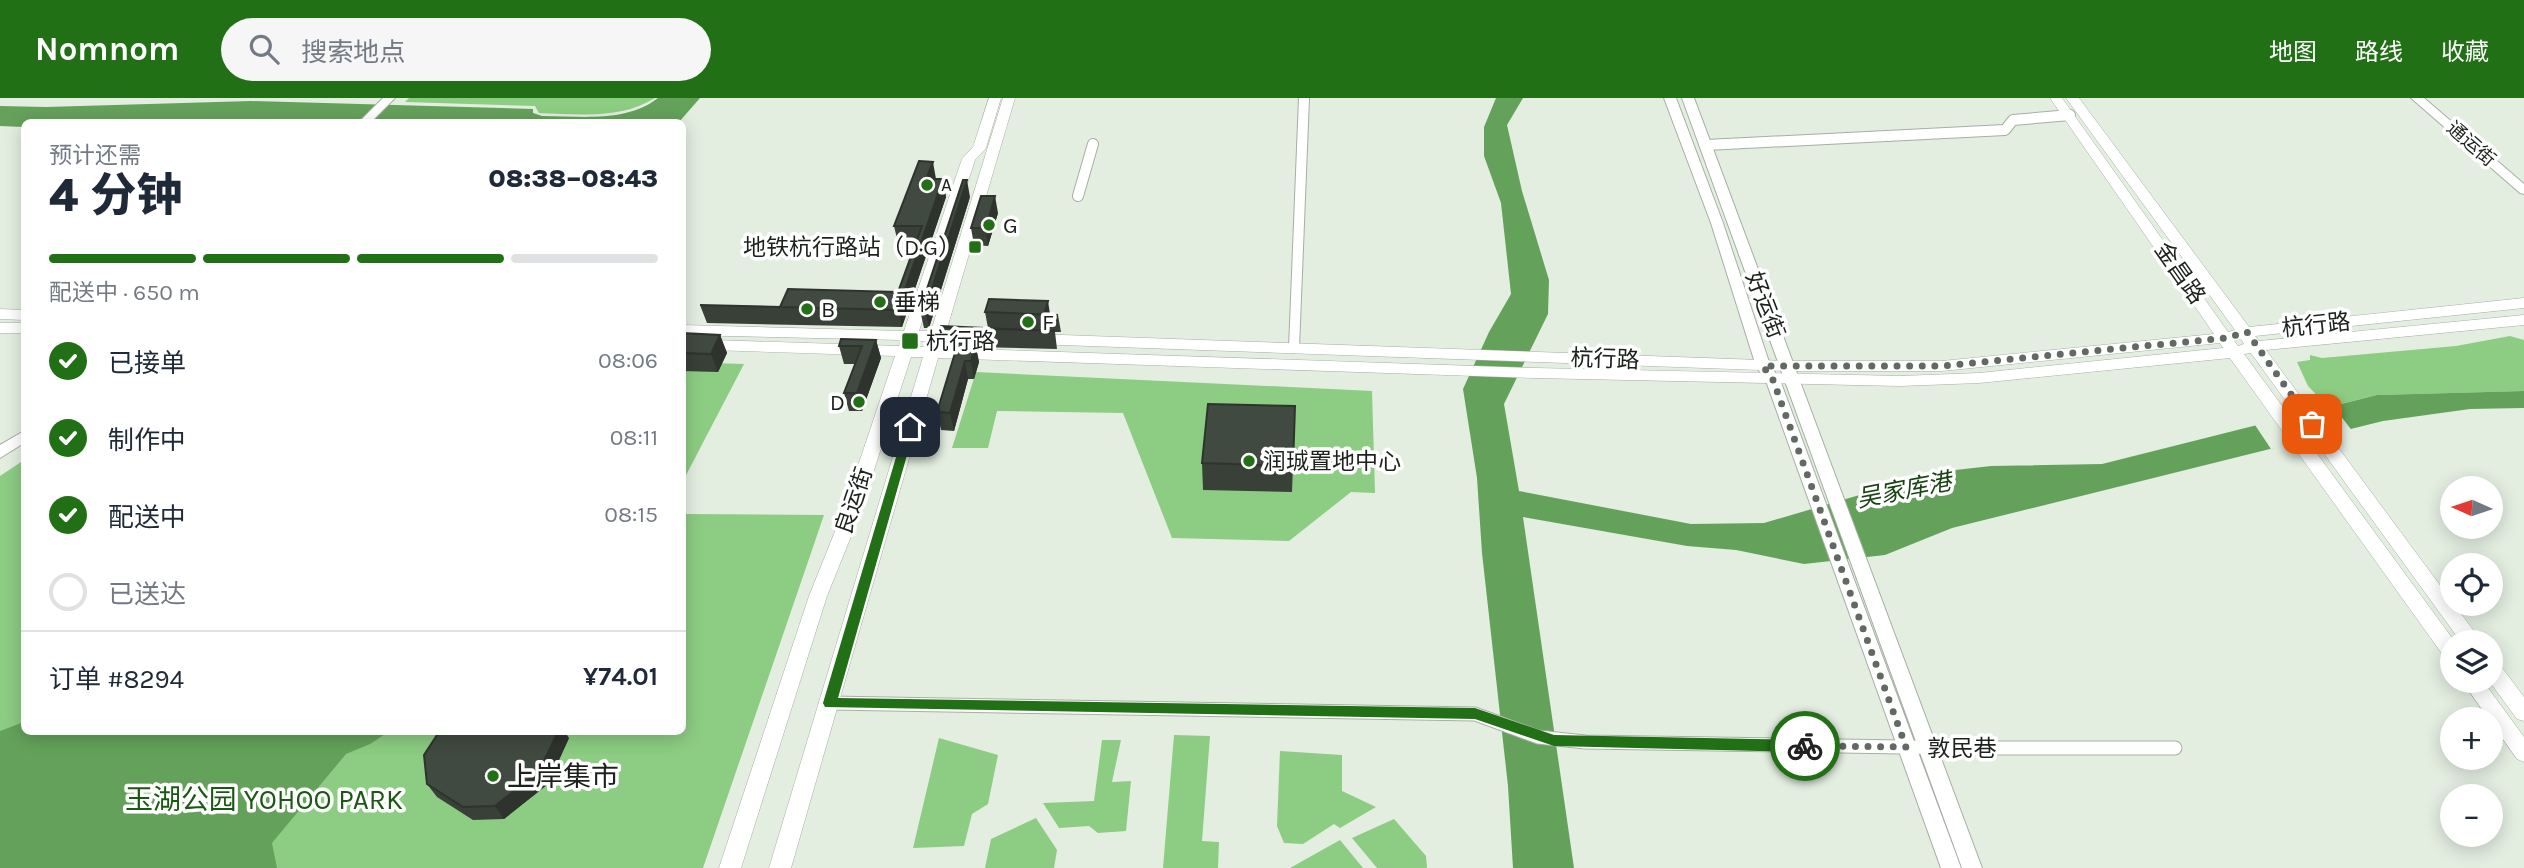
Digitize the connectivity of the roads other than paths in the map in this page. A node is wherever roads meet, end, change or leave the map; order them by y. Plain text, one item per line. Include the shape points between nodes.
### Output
1 (995, 98) edge
2 (1009, 98) edge
3 (1304, 98) edge
4 (1670, 98) edge
5 (1688, 98) edge
6 (2056, 98) edge
7 (2072, 98) edge
8 (2417, 98) edge
9 (388, 99) edge
10 (2070, 115) junction
11 (368, 119) edge
12 (1093, 144) dead end
13 (1706, 145) junction
14 (2524, 190) edge
15 (1078, 196) dead end
16 (2524, 303) edge
17 (0, 314) edge
18 (21, 315) edge
19 (2524, 320) edge
20 (0, 328) edge
21 (21, 328) edge
22 (686, 330) edge
23 (2251, 339) junction
24 (910, 343) junction
25 (936, 343) junction
26 (686, 344) edge
27 (2230, 345) junction
28 (1294, 348) junction
29 (1536, 365) junction
30 (1763, 366) junction
31 (1790, 373) junction
32 (1773, 380) junction
33 (21, 438) edge
34 (0, 453) edge
35 (1839, 536) junction
36 (2463, 630) edge
37 (2440, 636) edge
38 (2503, 685) edge
39 (2481, 693) edge
40 (830, 703) junction
41 (2524, 713) edge
42 (1906, 747) junction
43 (1926, 748) junction
44 (2175, 748) dead end
45 (2524, 753) edge
46 (730, 868) edge
47 (780, 868) edge
48 (1951, 868) edge
49 (1972, 868) edge

1 - 24 main road, 良运街 via 979,148 969,159
2 - 25 main road, 良运街
3 - 28 street
4 - 30 street, 好运街
5 - 13 street, 好运街
6 - 10 main road, 金昌路
7 - 23 main road, 金昌路
8 - 14 street, 通运街
9 - 11 street
10 - 13 street via 2013,120 2005,130
10 - 27 main road, 金昌路
12 - 15 street
13 - 31 street, 好运街
16 - 23 main road, 杭行路
17 - 18 main road
19 - 23 main road, 杭行路
20 - 21 main road
22 - 24 main road, 杭行路
23 - 27 main road, 杭行路
23 - 36 main road, 金昌路
24 - 25 main road, 杭行路
24 - 26 main road, 杭行路
24 - 46 main road, 良运街 via 818,596
25 - 28 main road, 杭行路 via 1001,338
25 - 29 main road, 杭行路 via 1453,370
25 - 40 main road, 良运街
27 - 31 main road, 杭行路 via 1979,378 1900,381
27 - 37 main road, 金昌路
28 - 29 main road, 杭行路 via 1462,354
29 - 30 main road, 杭行路
29 - 32 main road, 杭行路
30 - 31 main road, 杭行路
30 - 32 street, 好运街
31 - 32 main road, 杭行路
31 - 35 street, 好运街 via 1834,499
32 - 35 street, 好运街 via 1816,500
33 - 34 street
35 - 42 street, 好运街
35 - 43 street, 好运街
38 - 41 main road
39 - 45 main road
40 - 42 street, 敦民巷 via 1475,714 1554,741
40 - 47 main road, 良运街
42 - 43 street, 敦民巷
42 - 48 street, 好运街
43 - 44 street, 敦民巷
43 - 49 street, 好运街

